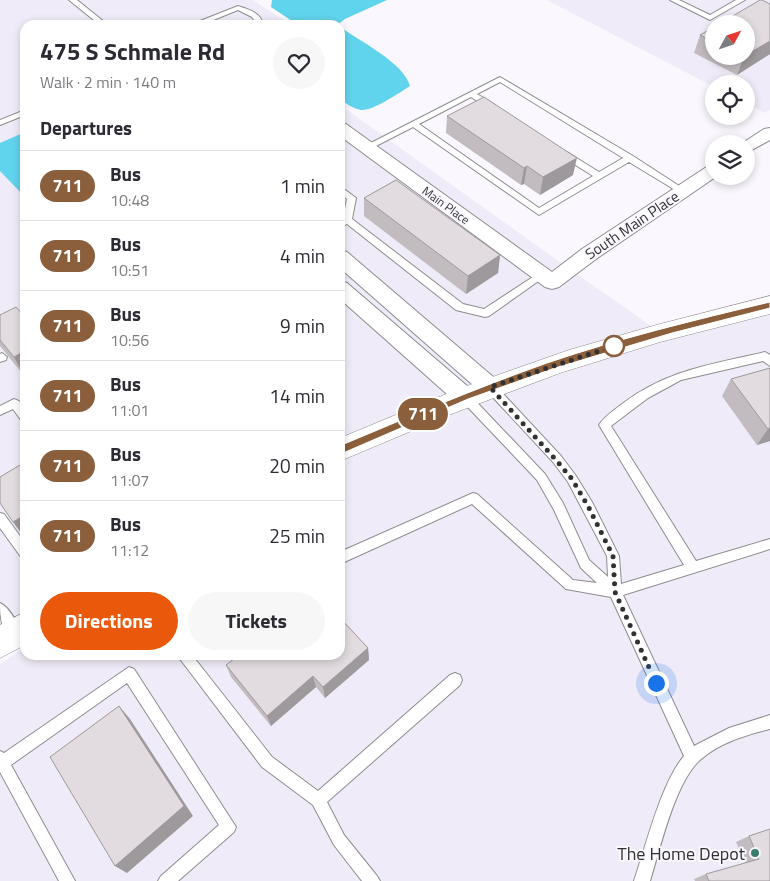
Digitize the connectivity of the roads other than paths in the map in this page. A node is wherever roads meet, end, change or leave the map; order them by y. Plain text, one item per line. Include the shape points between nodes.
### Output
1 (73, 0) edge
2 (674, 0) edge
3 (735, 1) edge
4 (98, 20) edge
5 (207, 20) edge
6 (259, 20) edge
7 (472, 94) junction
8 (20, 114) edge
9 (504, 115) edge
10 (0, 122) edge
11 (413, 123) junction
12 (345, 132) edge
13 (770, 133) edge
14 (755, 142) edge
15 (367, 147) junction
16 (559, 150) edge
17 (630, 158) junction
18 (599, 176) junction
19 (705, 176) edge
20 (682, 191) junction
21 (345, 193) edge
22 (345, 219) edge
23 (345, 223) edge
24 (345, 260) edge
25 (547, 278) junction
26 (345, 292) edge
27 (770, 305) edge
28 (770, 362) edge
29 (490, 387) junction
30 (465, 397) junction
31 (0, 411) edge
32 (20, 411) edge
33 (345, 448) edge
34 (0, 518) edge
35 (770, 544) edge
36 (20, 546) edge
37 (345, 556) edge
38 (692, 568) junction
39 (615, 592) junction
40 (188, 660) edge
41 (455, 680) dead end
42 (770, 722) edge
43 (692, 756) junction
44 (1, 762) edge
45 (318, 800) junction
46 (67, 881) edge
47 (166, 881) edge
48 (372, 881) edge
49 (642, 881) edge

1 - 4 lane
2 - 3 lane via 710,18
5 - 6 lane via 238,8
7 - 9 lane
7 - 11 lane
7 - 17 lane via 500,79
8 - 10 lane
11 - 15 lane
11 - 18 lane via 539,212
12 - 15 street, Main Place
13 - 14 street
15 - 25 street, Main Place
16 - 18 lane
17 - 18 lane
17 - 20 lane
19 - 20 street, South Main Place
20 - 25 street, South Main Place via 589,254
21 - 22 lane via 352,198
23 - 25 lane via 460,307 485,313
24 - 29 street
26 - 30 street
27 - 29 main road via 655,334
28 - 38 lane via 765,356 688,373 627,405 605,425
29 - 30 main road
29 - 39 lane via 556,460 584,500 613,556
30 - 33 main road
30 - 39 lane via 542,477 585,564
31 - 32 lane via 14,403
34 - 36 lane
35 - 38 lane
37 - 39 lane via 473,498 570,585
38 - 39 lane
39 - 43 lane
40 - 45 lane via 267,762
41 - 45 lane
42 - 43 lane via 723,738
43 - 49 lane via 677,780
44 - 46 lane
44 - 47 lane via 128,674 229,827
45 - 48 lane via 339,840

